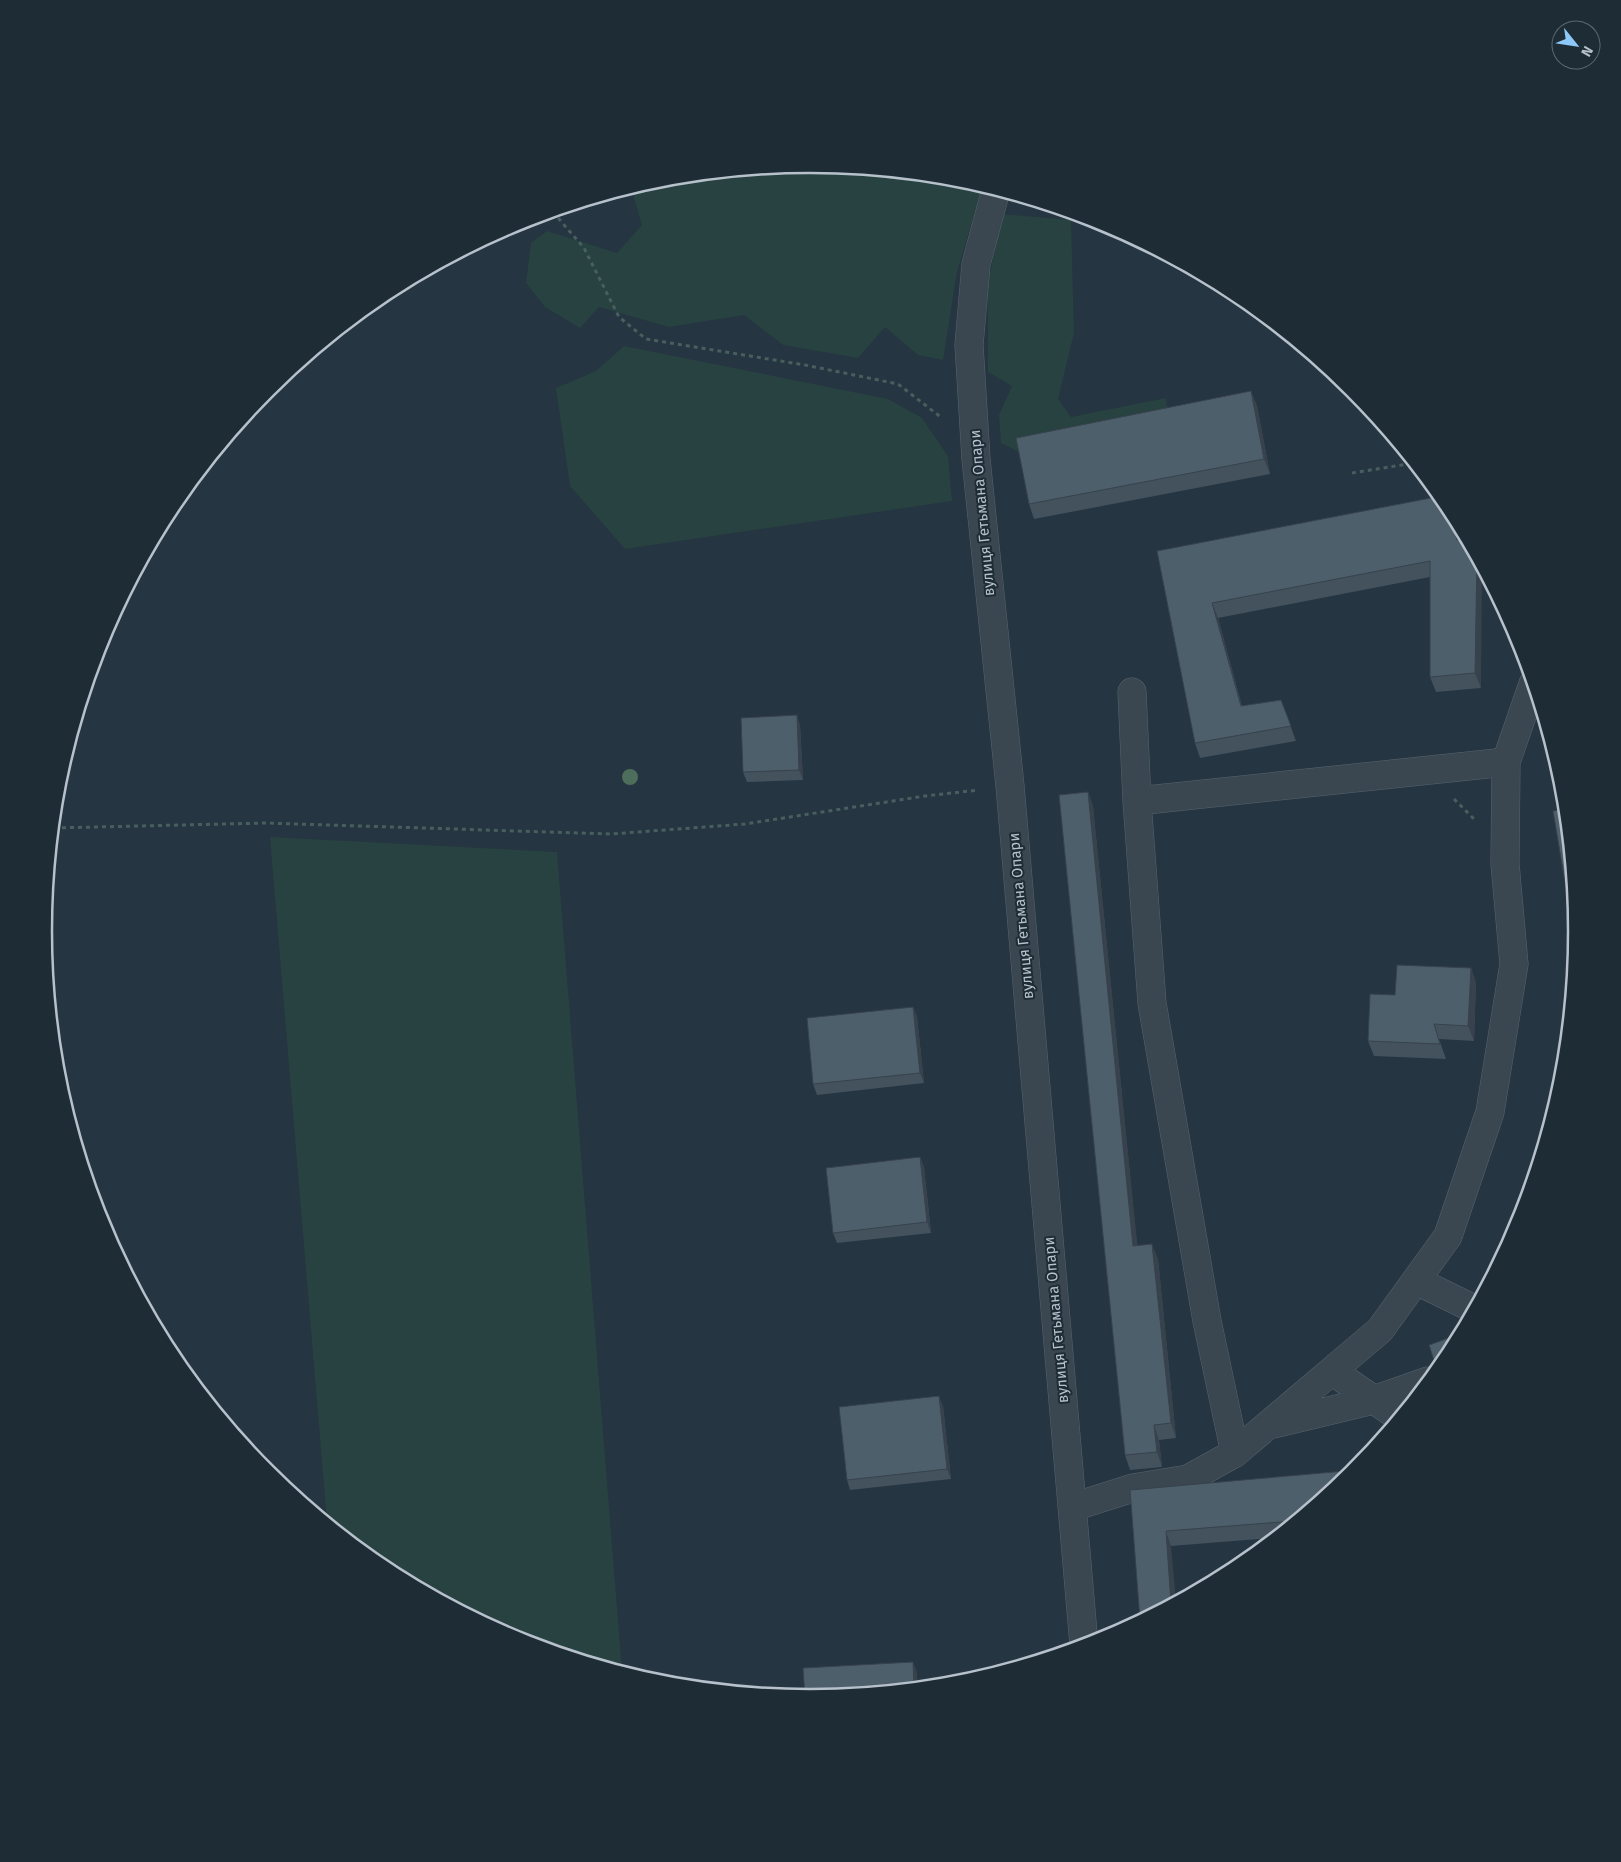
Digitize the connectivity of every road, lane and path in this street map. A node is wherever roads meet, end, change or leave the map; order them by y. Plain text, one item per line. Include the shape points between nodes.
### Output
1 (994, 196) edge
2 (557, 217) edge
3 (976, 459) junction
4 (1407, 464) edge
5 (1352, 473) dead end
6 (1132, 692) dead end
7 (1530, 693) edge
8 (1506, 762) junction
9 (1010, 786) junction
10 (1450, 796) dead end
11 (1137, 801) junction
12 (60, 828) edge
13 (1504, 864) junction
14 (1417, 1282) junction
15 (1469, 1307) edge
16 (1332, 1371) junction
17 (1417, 1385) edge
18 (1374, 1400) junction
19 (1394, 1414) edge
20 (1268, 1425) junction
21 (1235, 1453) junction
22 (1073, 1507) junction
23 (1083, 1638) edge

1 - 3 street, вулиця Гетьмана Опари via 976,264 969,345
2 - 3 path via 584,248 619,318 646,339 898,384 941,416
3 - 9 street, вулиця Гетьмана Опари
4 - 5 path
6 - 11 street
7 - 8 street
8 - 11 street
8 - 13 street
9 - 12 path via 745,824 611,834 266,823
9 - 22 street, вулиця Гетьмана Опари
10 - 13 path via 1474,818
11 - 21 street via 1152,1003 1207,1321
13 - 14 street via 1514,964 1490,1112 1448,1236
14 - 15 street
14 - 16 street via 1380,1330
16 - 18 street
16 - 20 street
17 - 18 street
18 - 19 street
18 - 20 street
20 - 21 street
21 - 22 street via 1188,1479 1133,1488
22 - 23 street, вулиця Гетьмана Опари

